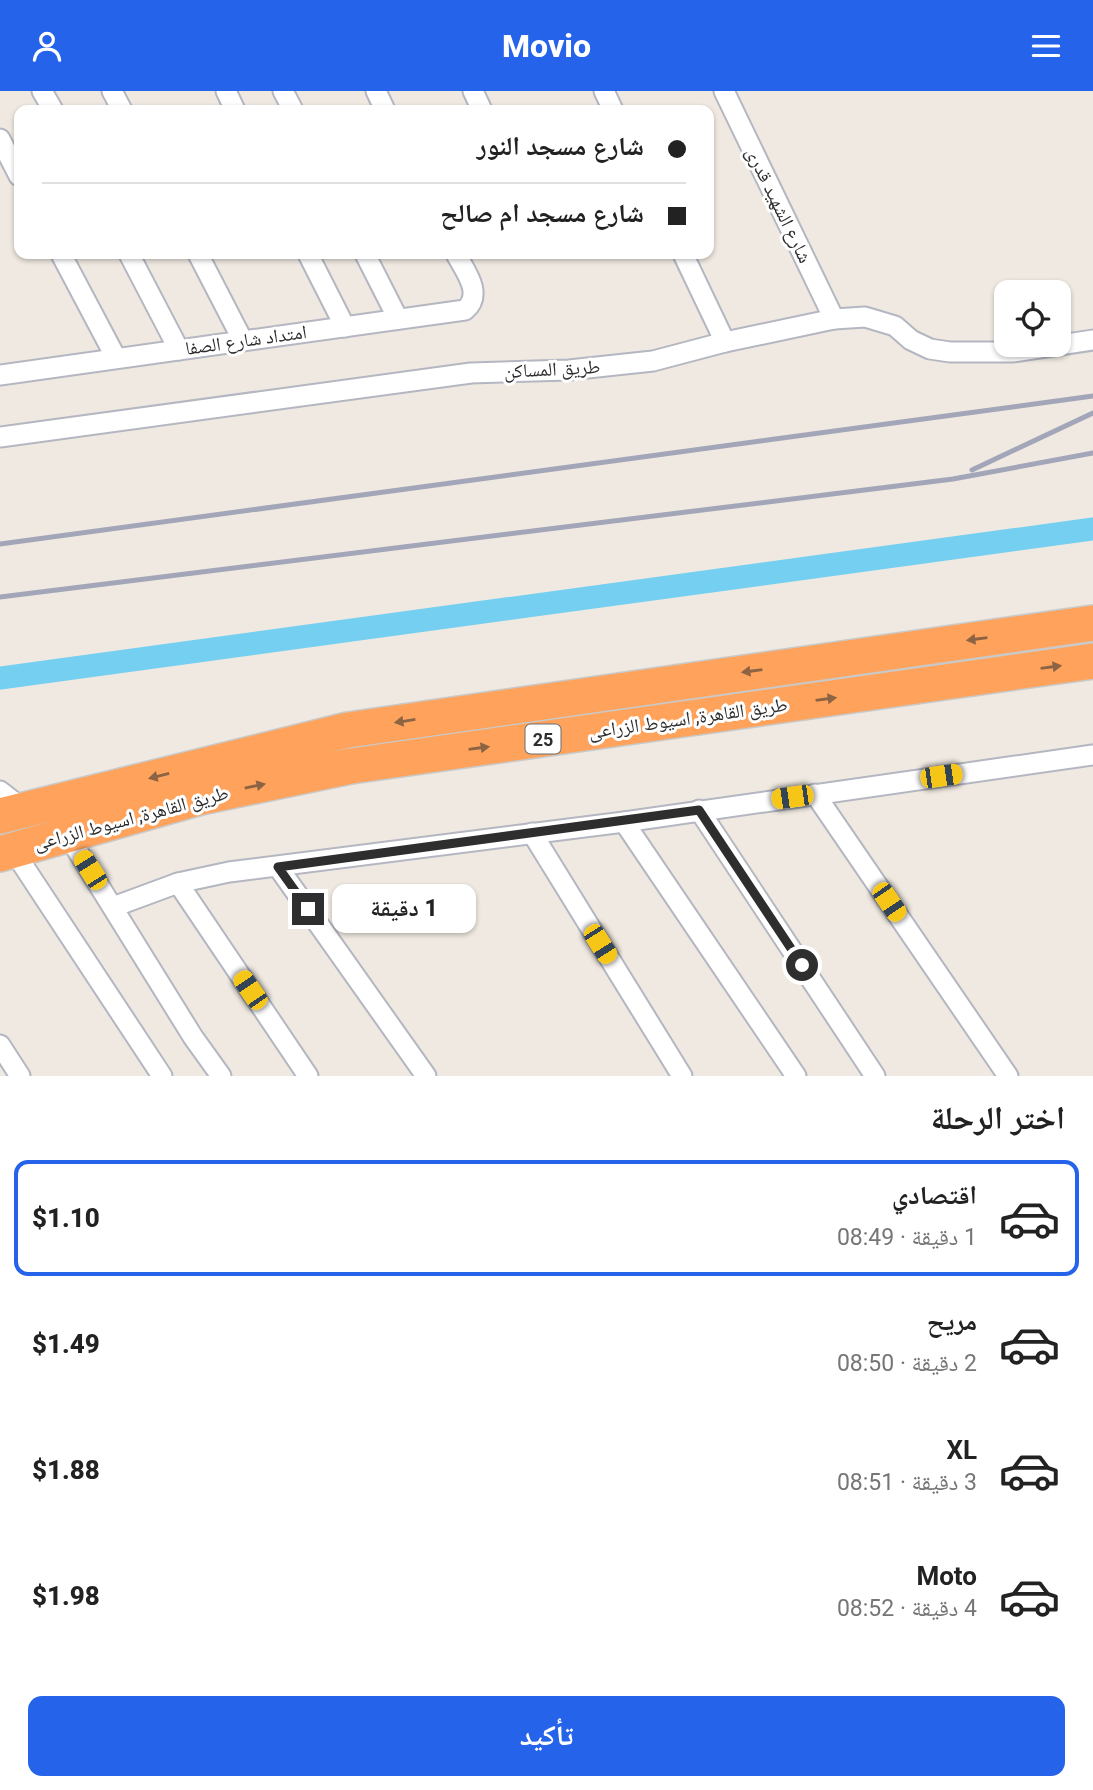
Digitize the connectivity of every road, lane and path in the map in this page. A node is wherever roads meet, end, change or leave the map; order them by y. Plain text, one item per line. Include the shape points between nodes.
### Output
1 (724, 91) edge
2 (0, 139) edge
3 (14, 166) edge
4 (64, 259) edge
5 (132, 259) edge
6 (201, 259) edge
7 (311, 259) edge
8 (368, 259) edge
9 (458, 259) edge
10 (685, 259) edge
11 (398, 319) junction
12 (834, 319) junction
13 (345, 327) junction
14 (243, 341) junction
15 (1093, 341) edge
16 (725, 342) junction
17 (179, 350) junction
18 (116, 358) junction
19 (0, 375) edge
20 (0, 436) edge
21 (1093, 623) edge
22 (1093, 661) edge
23 (348, 730) junction
24 (1093, 755) edge
25 (351, 766) junction
26 (815, 794) junction
27 (8, 805) edge
28 (699, 810) junction
29 (624, 822) junction
30 (67, 834) junction
31 (532, 834) junction
32 (16, 850) edge
33 (278, 867) junction
34 (178, 883) junction
35 (113, 907) junction
36 (0, 1045) edge
37 (20, 1076) edge
38 (162, 1076) edge
39 (221, 1076) edge
40 (307, 1076) edge
41 (426, 1076) edge
42 (682, 1076) edge
43 (796, 1076) edge
44 (875, 1076) edge
45 (1008, 1076) edge

1 - 12 street, شارع الشهيد قدرى
2 - 3 street
4 - 18 street
5 - 17 street
6 - 14 street
7 - 13 street
8 - 11 street
9 - 11 street, امتداد شارع الصفا via 472,286 472,302 465,310
10 - 16 street
11 - 13 street, امتداد شارع الصفا
12 - 15 street, طريق المساكن via 865,317 895,326 930,349 950,352 1013,352
12 - 16 street, طريق المساكن
13 - 14 street, امتداد شارع الصفا
14 - 17 street, امتداد شارع الصفا
16 - 20 street, طريق المساكن via 653,361 471,373
17 - 18 street, امتداد شارع الصفا
18 - 19 street, امتداد شارع الصفا
21 -> 23 highway, طريق القاهرة, اسيوط الزراعى / 25
25 -> 22 highway, طريق القاهرة, اسيوط الزراعى / 25
23 - 25 highway
23 -> 27 highway, طريق القاهرة, اسيوط الزراعى / 25
24 - 26 street
30 -> 25 highway, طريق القاهرة, اسيوط الزراعى / 25 via 201,797
26 - 28 street
26 - 45 street
27 - 32 highway
28 - 29 street
28 - 44 street
29 - 31 street
29 - 43 street
30 - 32 highway, طريق القاهرة, اسيوط الزراعى / 25
30 - 35 street
31 - 33 street
31 - 42 street
32 - 38 street
33 - 34 street
33 - 41 street
34 - 35 street
34 - 40 street
35 - 39 street
36 - 37 street

